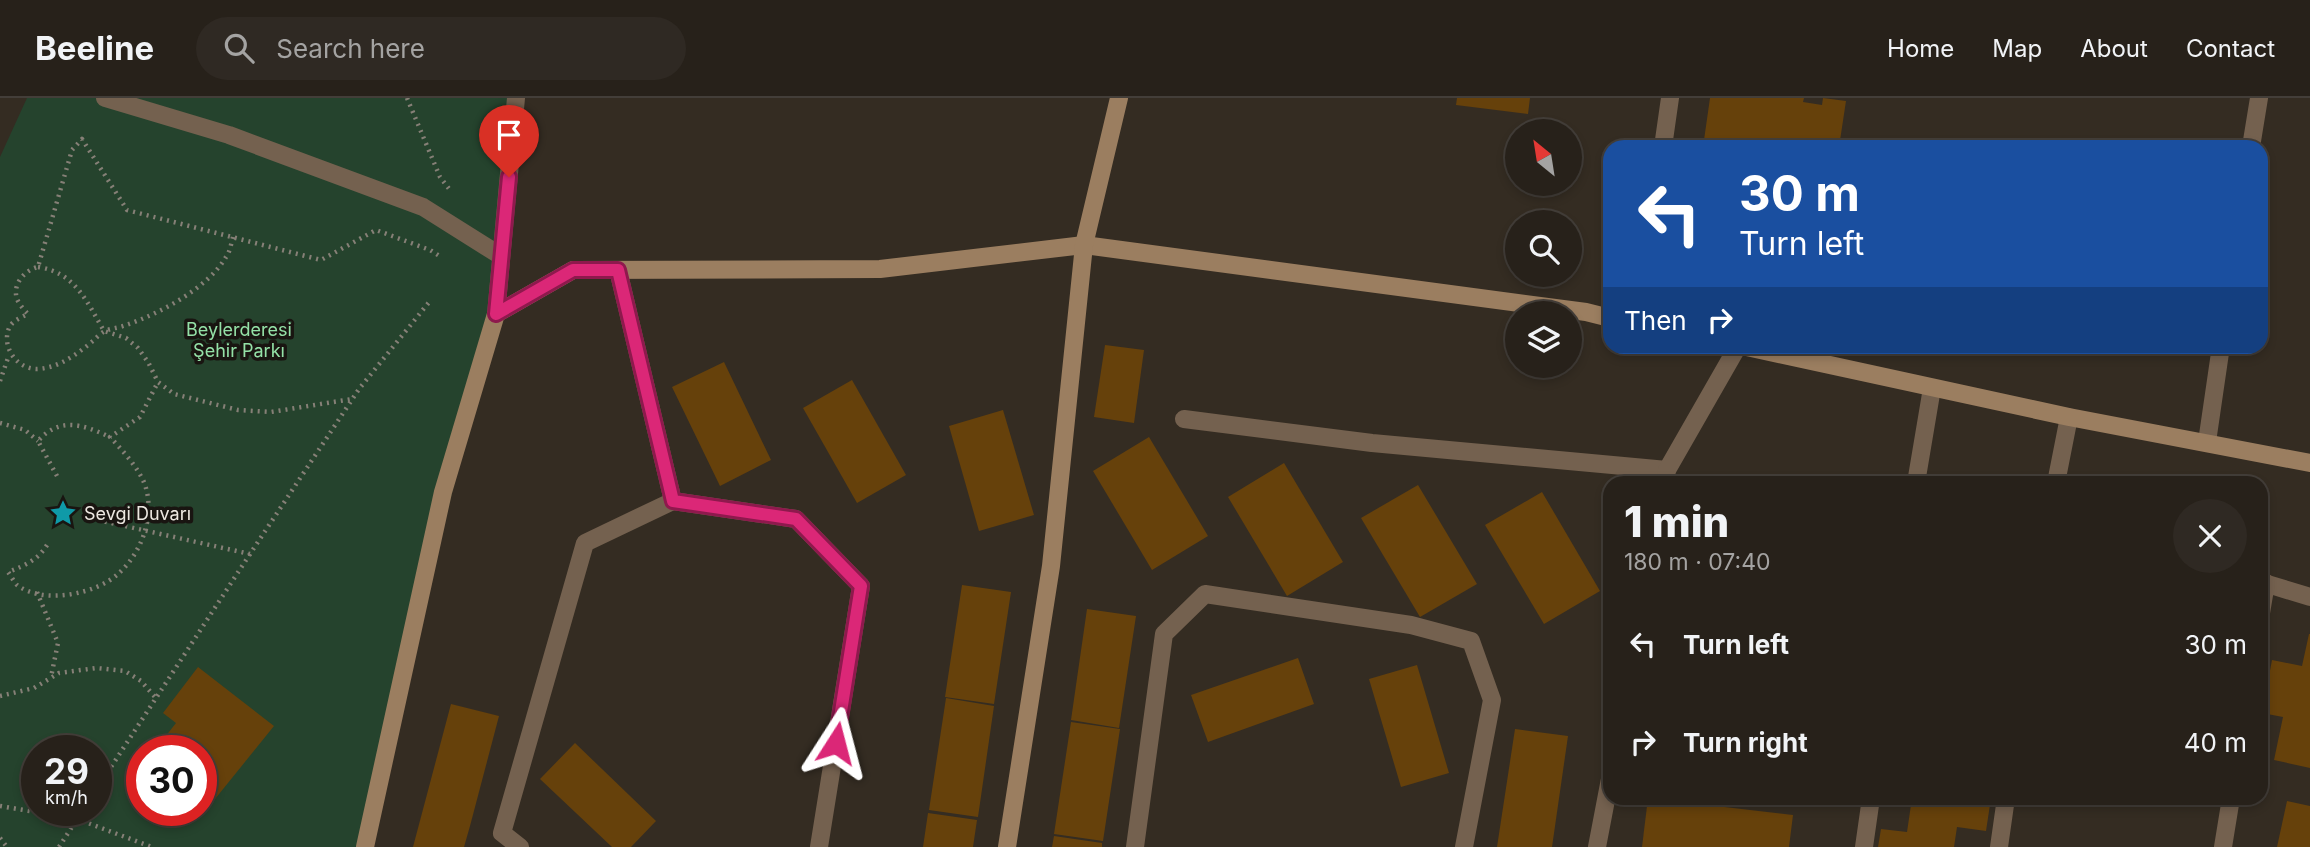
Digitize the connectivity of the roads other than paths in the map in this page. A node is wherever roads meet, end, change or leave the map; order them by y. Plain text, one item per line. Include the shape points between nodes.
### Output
1 (105, 98) edge
2 (516, 98) edge
3 (1119, 98) edge
4 (1670, 98) edge
5 (2259, 98) edge
6 (1664, 140) edge
7 (2252, 140) edge
8 (1084, 245) junction
9 (501, 256) junction
10 (618, 270) junction
11 (496, 314) junction
12 (1603, 316) edge
13 (1735, 354) edge
14 (1777, 354) edge
15 (2220, 354) edge
16 (1932, 388) junction
17 (2069, 417) junction
18 (1184, 419) dead end
19 (2207, 442) junction
20 (2310, 463) edge
21 (1657, 476) edge
22 (1667, 476) edge
23 (1917, 476) edge
24 (2057, 476) edge
25 (673, 501) junction
26 (2268, 584) edge
27 (2310, 597) edge
28 (1605, 805) edge
29 (1870, 805) edge
30 (2005, 805) edge
31 (2230, 805) edge
32 (365, 847) edge
33 (520, 847) edge
34 (819, 847) edge
35 (1007, 847) edge
36 (1135, 847) edge
37 (1464, 847) edge
38 (1597, 847) edge
39 (1864, 847) edge
40 (1998, 847) edge
41 (2223, 847) edge

1 - 9 street via 229,135 423,207
2 - 9 street
3 - 8 main road
4 - 6 street
5 - 7 street
8 - 10 main road via 880,269
8 - 12 main road
8 - 35 main road via 1051,566
9 - 11 street
10 - 11 main road via 573,270
10 - 25 street
11 - 32 main road via 443,492
13 - 22 street
14 - 16 main road
15 - 19 street
16 - 17 main road
16 - 23 street
17 - 19 main road
17 - 24 street
18 - 21 street
19 - 20 main road
25 - 33 street via 585,543 502,832
25 - 34 street via 796,519 861,586
26 - 27 street
28 - 38 street
29 - 39 street
30 - 40 street
31 - 41 street
36 - 37 street via 1164,634 1205,594 1411,625 1471,641 1492,701

